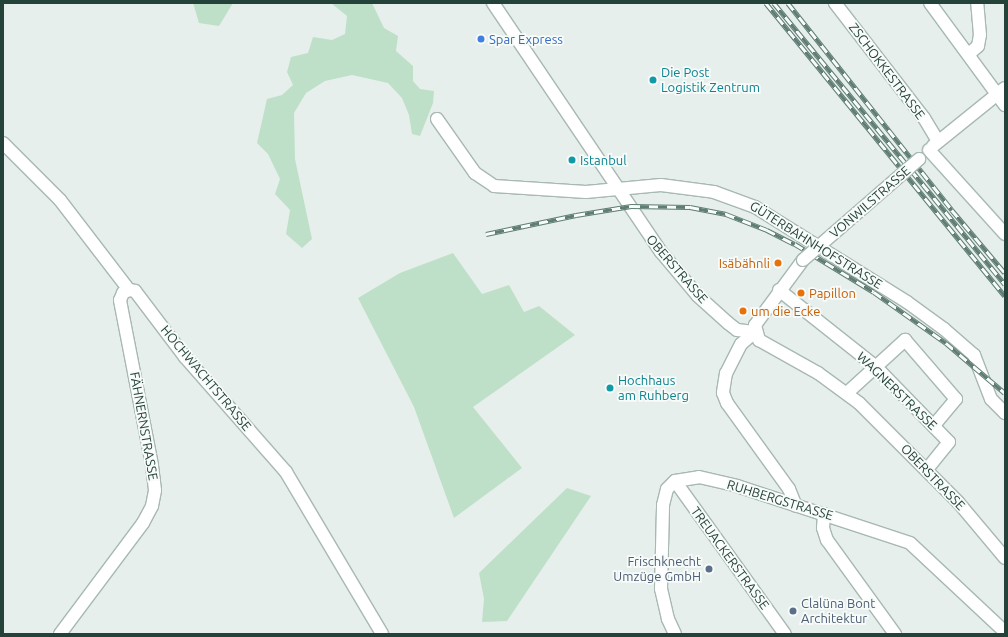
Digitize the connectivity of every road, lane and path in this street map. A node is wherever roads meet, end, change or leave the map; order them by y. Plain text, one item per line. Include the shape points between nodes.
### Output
1 (493, 3) edge
2 (835, 3) edge
3 (930, 3) edge
4 (977, 3) edge
5 (969, 54) junction
6 (1001, 90) edge
7 (1005, 105) edge
8 (437, 119) dead end
9 (938, 141) junction
10 (3, 143) edge
11 (929, 150) junction
12 (618, 191) junction
13 (1005, 234) edge
14 (129, 290) junction
15 (779, 290) junction
16 (755, 332) junction
17 (875, 366) junction
18 (847, 393) junction
19 (1005, 413) edge
20 (933, 426) junction
21 (926, 470) junction
22 (675, 481) junction
23 (796, 506) junction
24 (824, 514) junction
25 (1005, 558) edge
26 (1005, 632) edge
27 (60, 634) edge
28 (382, 634) edge
29 (674, 634) edge
30 (785, 634) edge
31 (895, 634) edge

1 - 12 street, OBERSTRASSE
2 - 9 street, ZSCHOKKESTRASSE via 924,118
3 - 5 street
4 - 5 street via 980,35 978,46
5 - 6 street
6 - 7 street
6 - 9 street, VONWILSTRASSE
8 - 12 street, GÜTERBAHNHOFSTRASSE via 475,172 494,186 531,190
9 - 11 street, VONWILSTRASSE
10 - 14 street, HOCHWACHTSTRASSE via 60,200
11 - 13 street
11 - 15 street, VONWILSTRASSE, bridge via 803,260
12 - 16 street, OBERSTRASSE via 657,247 698,296 737,330
12 - 19 street, GÜTERBAHNHOFSTRASSE via 650,185 695,189 727,194 755,206 907,302 944,329 974,355 991,399
14 - 27 street, FÄHNERNSTRASSE via 123,293 120,300 152,465 155,490 152,506 143,523
14 - 28 street, HOCHWACHTSTRASSE via 134,291 185,357 286,472
15 - 16 street, VONWILSTRASSE via 755,324
15 - 17 street, WAGNERSTRASSE
16 - 18 street, OBERSTRASSE via 766,345 818,373
16 - 23 street via 741,344 726,373 724,393 728,404 789,489
17 - 18 street
17 - 20 street, WAGNERSTRASSE
17 - 20 street via 905,340 956,399
18 - 21 street, OBERSTRASSE
20 - 21 street, WAGNERSTRASSE via 949,442
21 - 25 street, OBERSTRASSE via 963,507
22 - 23 street, RUHBERGSTRASSE via 689,478 713,480
22 - 29 street via 667,489 663,505 661,582 668,619
22 - 30 street, TREUACKERSTRASSE
23 - 24 street, RUHBERGSTRASSE
24 - 26 street, RUHBERGSTRASSE via 910,543
24 - 31 street via 823,528 827,540

